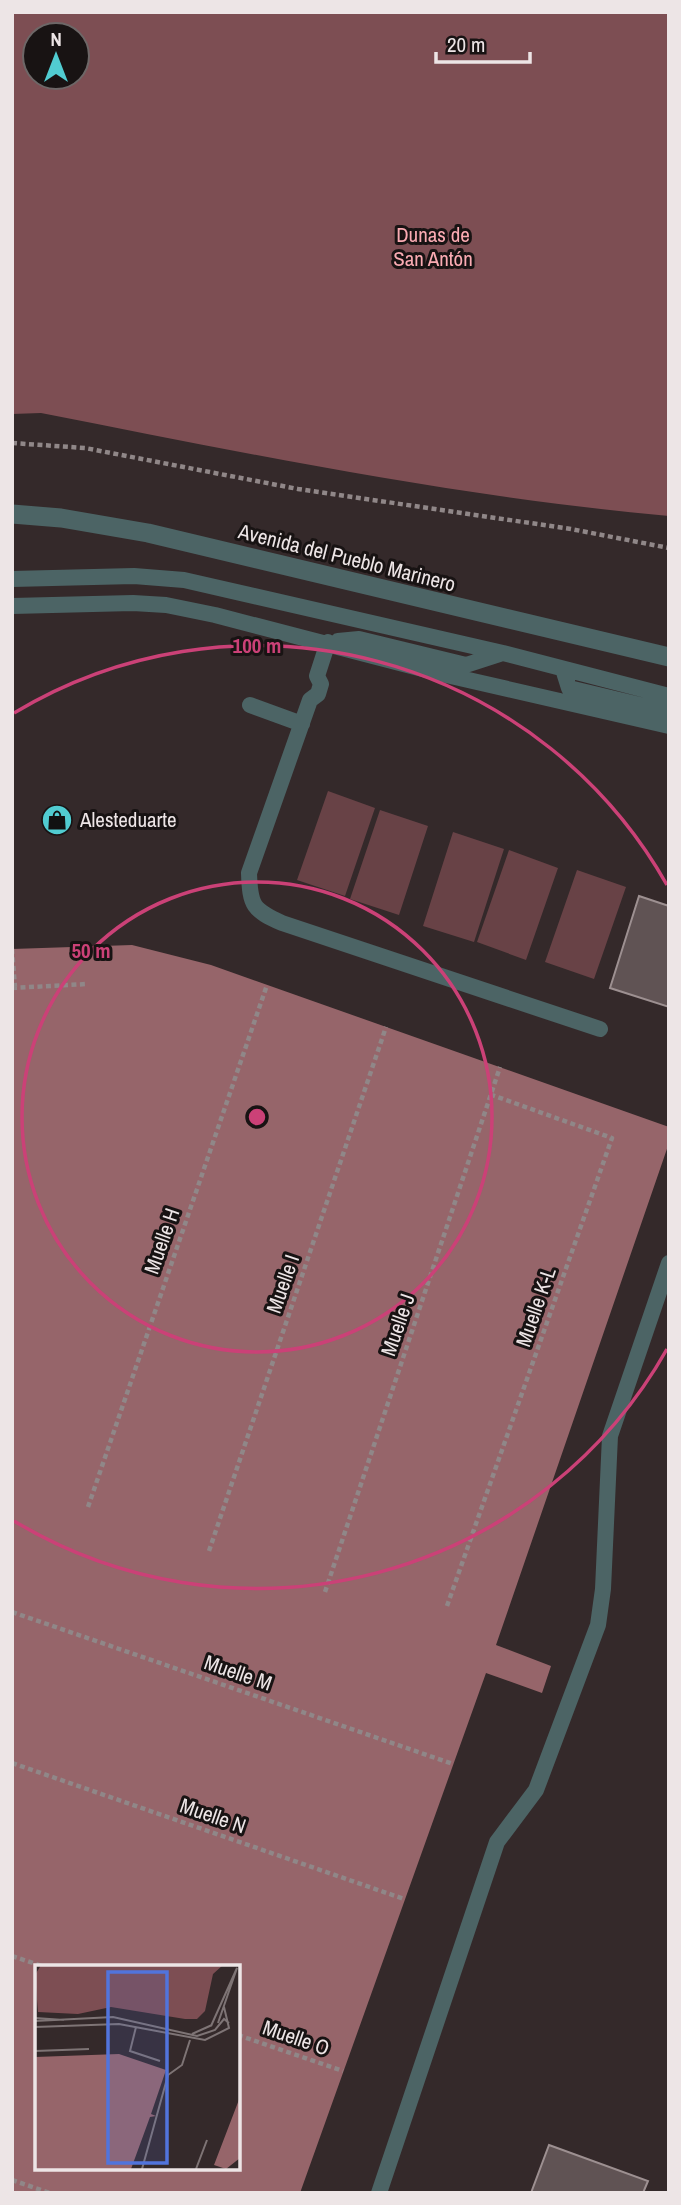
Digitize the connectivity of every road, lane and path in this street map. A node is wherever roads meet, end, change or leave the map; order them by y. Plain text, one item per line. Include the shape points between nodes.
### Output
1 (12, 443) edge
2 (12, 514) edge
3 (669, 548) edge
4 (12, 579) edge
5 (12, 606) edge
6 (328, 642) junction
7 (503, 653) junction
8 (669, 657) edge
9 (563, 669) junction
10 (669, 696) edge
11 (250, 705) dead end
12 (669, 712) edge
13 (302, 724) junction
14 (669, 726) edge
15 (12, 949) edge
16 (87, 984) dead end
17 (267, 985) dead end
18 (14, 987) edge
19 (386, 1027) dead end
20 (600, 1029) dead end
21 (500, 1067) dead end
22 (492, 1095) junction
23 (669, 1263) edge
24 (88, 1507) dead end
25 (209, 1551) dead end
26 (325, 1592) dead end
27 (447, 1606) dead end
28 (12, 1612) edge
29 (12, 1763) edge
30 (453, 1764) dead end
31 (404, 1899) dead end
32 (12, 1956) edge
33 (39, 1965) edge
34 (240, 2036) edge
35 (343, 2071) dead end
36 (12, 2180) edge
37 (50, 2193) edge
38 (379, 2193) edge

1 - 3 path via 85,447 298,489
2 - 8 street, Avenida del Pueblo Marinero via 148,533
4 - 7 lane via 134,576 184,580
5 - 6 lane via 166,605
6 - 7 lane via 359,639 466,665
6 - 13 lane via 317,676 321,684 318,694 310,701
6 - 14 lane via 442,674
7 - 9 lane
9 - 10 lane
9 - 12 lane via 569,688
11 - 13 lane
13 - 20 lane via 249,873 250,897 256,908 282,923
15 - 18 path
16 - 18 path
17 - 24 path, Muelle H
19 - 25 path, Muelle I
21 - 22 path, Muelle J
22 - 26 path, Muelle J
22 - 27 path, Muelle K-L via 612,1139
23 - 38 lane via 610,1436 598,1625 536,1790 497,1842
28 - 30 path, Muelle M
29 - 31 path, Muelle N
32 - 33 path
34 - 35 path, Muelle O
36 - 37 path

